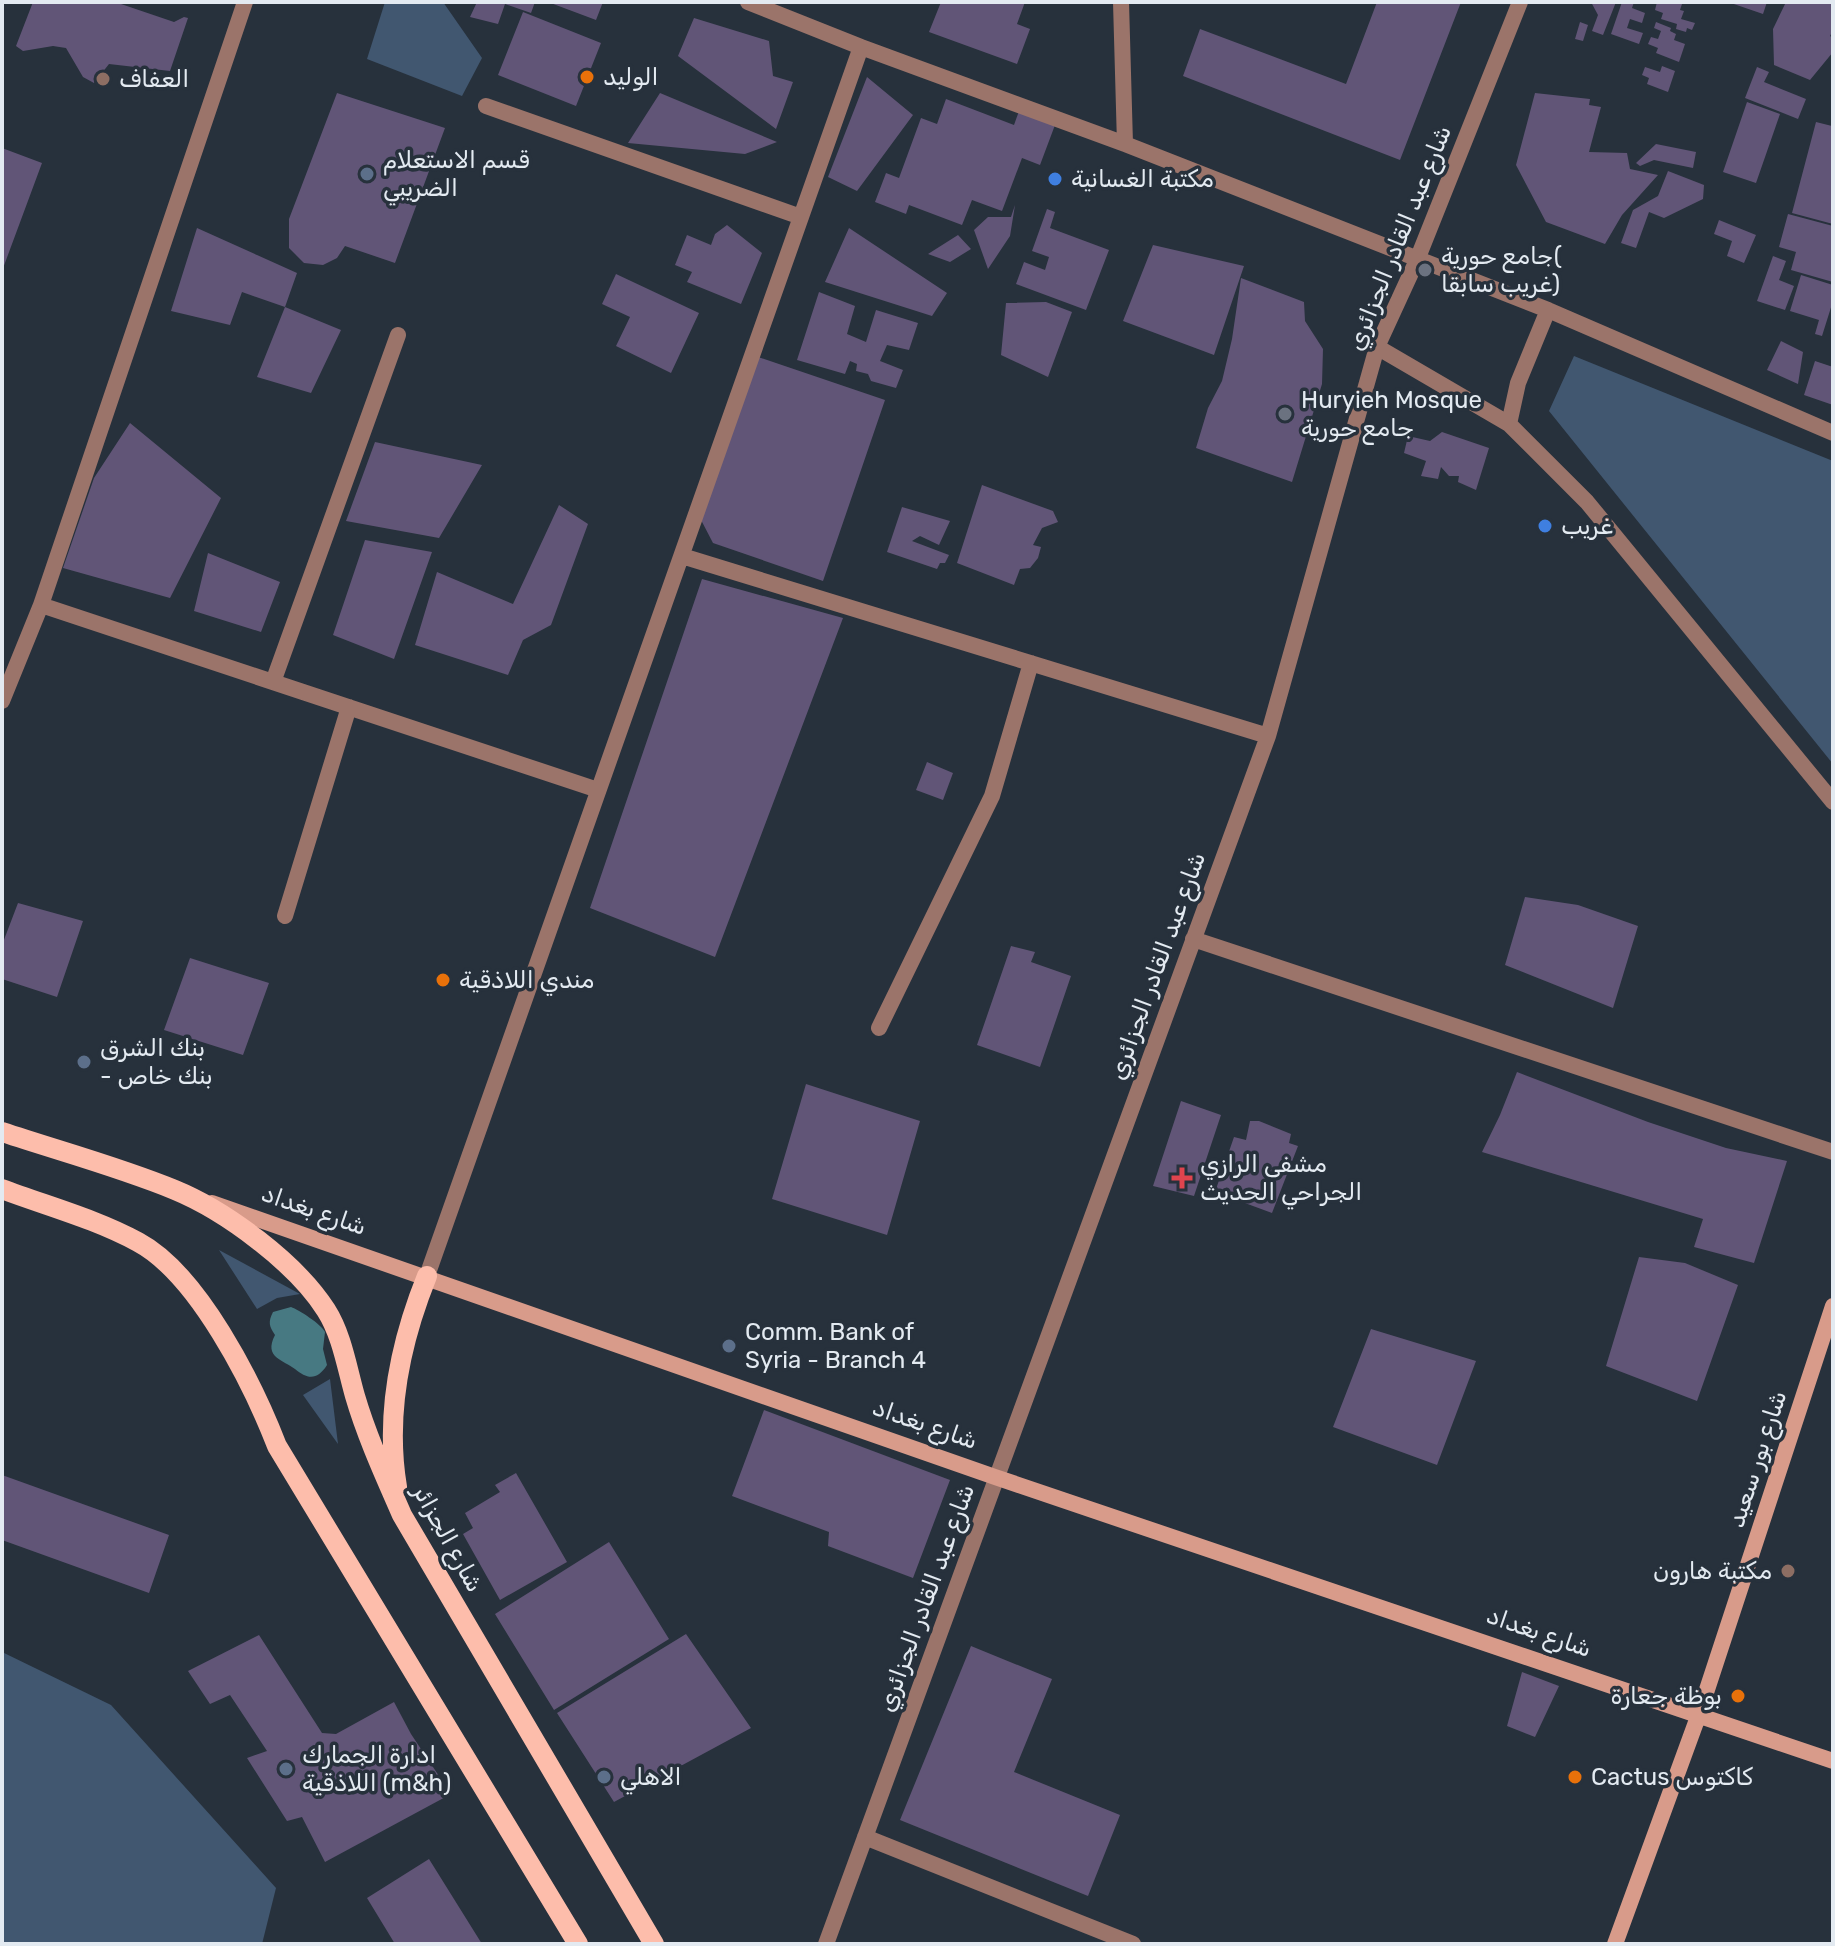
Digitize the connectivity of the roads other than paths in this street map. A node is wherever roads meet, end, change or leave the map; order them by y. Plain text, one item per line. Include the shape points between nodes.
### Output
1 (245, 2) edge
2 (748, 2) edge
3 (1121, 2) edge
4 (1520, 2) edge
5 (861, 47) junction
6 (486, 106) dead end
7 (1125, 144) junction
8 (801, 217) junction
9 (1417, 260) junction
10 (1548, 310) junction
11 (398, 335) dead end
12 (1377, 347) junction
13 (1509, 424) junction
14 (1833, 433) edge
15 (682, 556) junction
16 (41, 605) junction
17 (1031, 663) junction
18 (273, 682) junction
19 (2, 701) edge
20 (349, 707) junction
21 (1268, 736) junction
22 (598, 790) junction
23 (1833, 802) edge
24 (285, 916) dead end
25 (1193, 939) junction
26 (879, 1028) dead end
27 (2, 1132) edge
28 (1833, 1152) edge
29 (2, 1189) edge
30 (177, 1190) junction
31 (427, 1276) junction
32 (1833, 1306) edge
33 (995, 1477) junction
34 (402, 1515) junction
35 (1699, 1714) junction
36 (1833, 1761) edge
37 (865, 1837) junction
38 (578, 1944) edge
39 (654, 1944) edge
40 (826, 1944) edge
41 (1133, 1944) edge
42 (1615, 1944) edge

1 - 16 street
2 - 5 street
3 - 7 street
4 - 9 street, شارع عبد القادر الجزائري
5 - 7 street
5 - 8 street
6 - 8 street
7 - 9 street
8 - 15 street
9 - 10 street
9 - 12 street, شارع عبد القادر الجزائري
10 - 13 street via 1518,383
10 - 14 street
11 - 18 street
12 - 13 street
12 - 21 street, شارع عبد القادر الجزائري
13 - 23 street via 1587,502
15 - 17 street
15 - 22 street
16 - 18 street
16 - 19 street
17 - 21 street
17 - 26 street via 992,796
18 - 20 street
20 - 22 street
20 - 24 street
21 - 25 street, شارع عبد القادر الجزائري
22 - 31 street
25 - 28 street
25 - 33 street, شارع عبد القادر الجزائري
27 - 30 main road, شارع بغداد
29 - 38 main road via 140,1242 174,1271 223,1336 277,1446
30 - 31 main road, شارع بغداد
30 - 34 main road, شارع الجزائر via 248,1234 301,1280 327,1311
31 - 33 main road, شارع بغداد
31 - 34 main road via 401,1353 395,1394 395,1475
32 - 35 main road, شارع بور سعيد
33 - 35 main road, شارع بغداد
33 - 37 street, شارع عبد القادر الجزائري
34 - 39 main road, شارع الجزائر
35 - 36 main road, شارع بغداد
35 - 42 main road, شارع بور سعيد
37 - 40 street, شارع عبد القادر الجزائري
37 - 41 street

